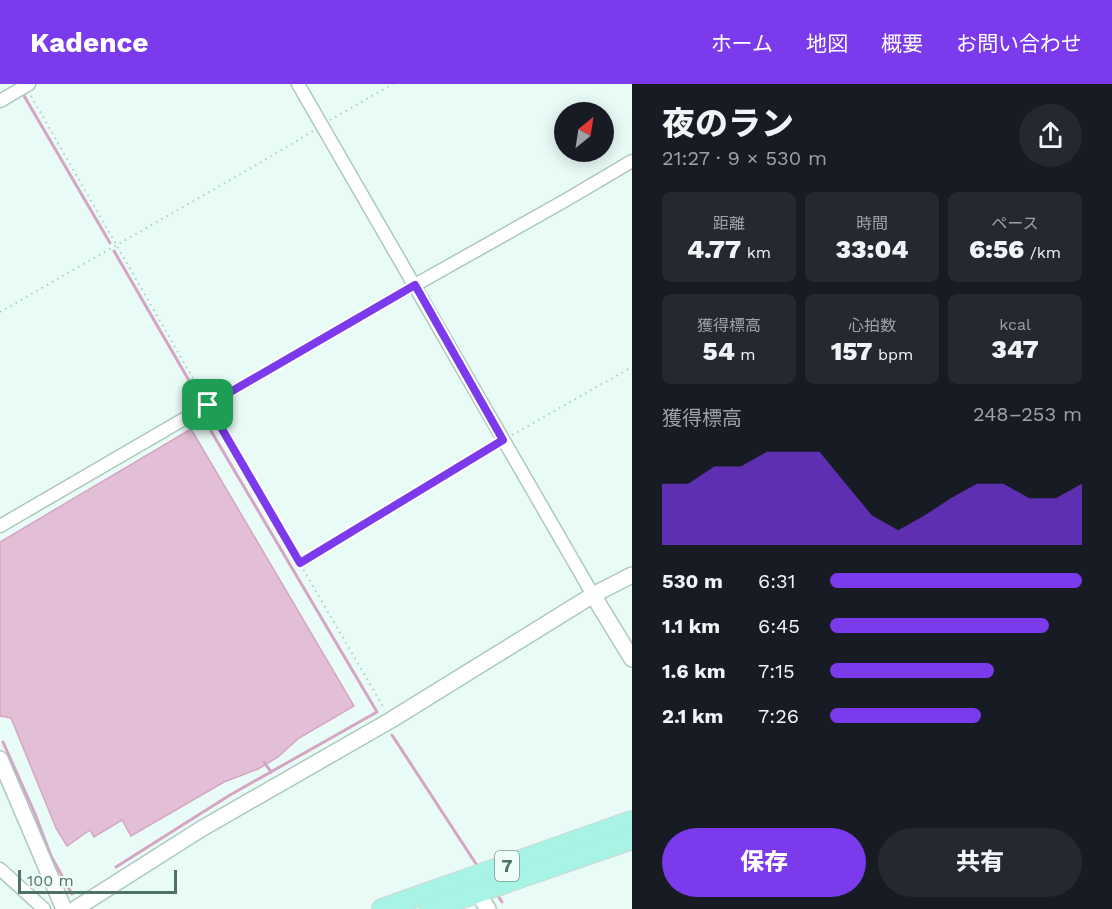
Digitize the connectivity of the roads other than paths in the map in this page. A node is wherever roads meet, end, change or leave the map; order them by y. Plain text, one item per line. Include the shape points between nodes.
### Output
1 (298, 84) edge
2 (27, 85) edge
3 (0, 101) edge
4 (632, 161) edge
5 (415, 285) junction
6 (208, 405) road end
7 (0, 526) edge
8 (632, 574) edge
9 (593, 595) junction
10 (632, 659) edge
11 (0, 759) edge
12 (632, 821) edge
13 (632, 839) edge
14 (0, 869) edge
15 (477, 892) junction
16 (44, 909) edge
17 (64, 909) edge
18 (75, 909) edge
19 (382, 909) edge
20 (430, 909) edge
21 (488, 909) edge

1 - 5 street
2 - 3 street
4 - 5 street
5 - 9 street
6 - 7 street
8 - 9 street
9 - 10 street
9 - 18 street via 391,720 201,829
11 - 17 street
12 - 19 main road, 7
13 - 15 main road, 7
14 - 16 street
15 - 20 main road, 7
15 - 21 street

